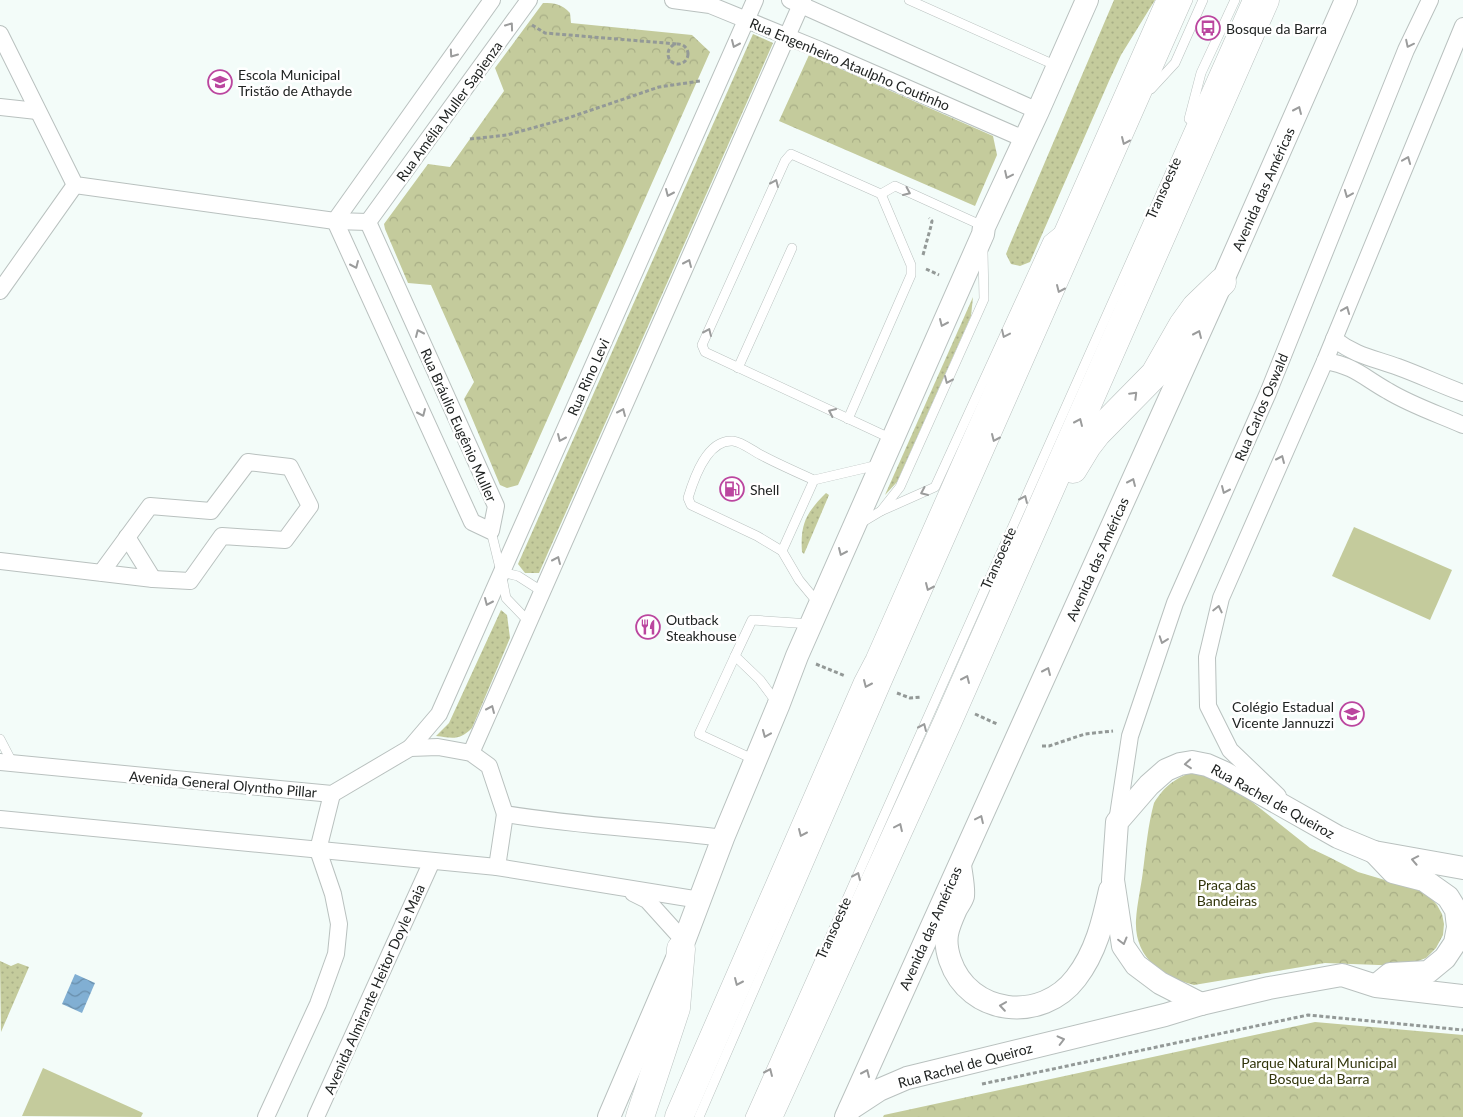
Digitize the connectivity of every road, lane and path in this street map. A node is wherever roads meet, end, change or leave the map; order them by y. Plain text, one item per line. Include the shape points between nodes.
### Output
1 (492, 0) edge
2 (529, 0) edge
3 (672, 0) edge
4 (755, 0) edge
5 (909, 0) edge
6 (1087, 0) edge
7 (1171, 0) edge
8 (1188, 0) edge
9 (1203, 0) edge
10 (1235, 0) edge
11 (1247, 0) edge
12 (1265, 0) edge
13 (1346, 0) edge
14 (1430, 0) edge
15 (798, 2) edge
16 (746, 20) junction
17 (528, 23) dead end
18 (1463, 26) edge
19 (0, 34) edge
20 (787, 37) junction
21 (676, 44) junction
22 (1058, 67) junction
23 (703, 80) dead end
24 (1145, 96) junction
25 (0, 107) edge
26 (37, 111) junction
27 (1038, 111) junction
28 (470, 139) dead end
29 (1185, 139) junction
30 (1024, 140) junction
31 (75, 185) junction
32 (881, 194) junction
33 (928, 216) dead end
34 (1074, 220) junction
35 (335, 221) junction
36 (368, 222) junction
37 (983, 230) junction
38 (792, 248) dead end
39 (922, 261) dead end
40 (923, 267) dead end
41 (939, 275) dead end
42 (1222, 282) junction
43 (0, 291) edge
44 (1334, 339) junction
45 (1325, 361) junction
46 (738, 368) junction
47 (1463, 393) edge
48 (848, 419) junction
49 (1463, 425) edge
50 (892, 440) junction
51 (881, 465) junction
52 (814, 480) junction
53 (881, 511) junction
54 (853, 528) junction
55 (491, 531) junction
56 (1031, 531) junction
57 (127, 537) junction
58 (782, 551) junction
59 (0, 561) edge
60 (501, 572) junction
61 (101, 573) junction
62 (153, 579) junction
63 (543, 592) junction
64 (815, 614) junction
65 (529, 622) junction
66 (735, 656) junction
67 (815, 663) dead end
68 (848, 677) dead end
69 (892, 691) dead end
70 (928, 697) dead end
71 (778, 706) junction
72 (972, 712) dead end
73 (997, 724) dead end
74 (1130, 736) junction
75 (0, 739) edge
76 (1042, 746) dead end
77 (410, 748) junction
78 (471, 754) junction
79 (756, 760) junction
80 (7, 763) edge
81 (332, 794) junction
82 (505, 814) junction
83 (1298, 815) junction
84 (0, 819) edge
85 (1117, 822) junction
86 (723, 838) junction
87 (318, 850) junction
88 (1374, 852) junction
89 (432, 861) junction
90 (959, 863) junction
91 (496, 867) junction
92 (1463, 868) edge
93 (1113, 880) junction
94 (622, 888) junction
95 (700, 900) junction
96 (683, 945) junction
97 (1376, 986) junction
98 (1463, 996) edge
99 (1201, 1004) junction
100 (813, 1015) junction
101 (1463, 1030) edge
102 (973, 1086) dead end
103 (848, 1113) edge
104 (266, 1117) edge
105 (316, 1117) edge
106 (609, 1117) edge
107 (640, 1117) edge
108 (679, 1117) edge
109 (699, 1117) edge
110 (750, 1117) edge
111 (768, 1117) edge
112 (784, 1117) edge

1 -> 35 street, Rua Amélia Muller Sapienza
36 -> 2 street, Rua Amélia Muller Sapienza
3 - 16 street, Rua Engenheiro Ataulpho Coutinho via 710,5
4 - 16 street, Rua Rino Levi
5 - 22 lane
6 - 22 main road
7 - 34 highway
8 - 24 lane
9 - 24 lane via 1175,63
10 - 29 lane via 1201,73
11 - 29 lane, Transoeste
56 -> 12 highway
42 -> 13 main road, Avenida das Américas
14 -> 74 street, Rua Carlos Oswald via 1406,50 1268,393 1175,604
15 - 20 street
15 - 27 street
16 - 20 street, Rua Engenheiro Ataulpho Coutinho
16 -> 60 street, Rua Rino Levi
17 - 21 path via 544,33
44 -> 18 street
19 - 26 street
20 - 30 street, Rua Engenheiro Ataulpho Coutinho
63 -> 20 street
21 - 21 path via 668,56 672,62 685,62 688,53 685,47
22 - 27 main road
23 - 28 path via 659,87 506,135
24 -> 109 lane
25 - 26 street
26 - 31 street
27 - 30 main road
110 -> 29 lane, Transoeste
30 -> 37 main road
31 - 35 street
31 - 43 street
32 -> 37 lane via 895,186
46 -> 32 lane via 705,352 702,345 785,161 791,154
32 - 48 lane via 911,265 911,275
33 - 39 path via 932,222
34 -> 53 lane via 1048,240 935,487
34 -> 108 highway
35 - 36 street
35 -> 55 street, Rua Bráulio Eugênio Muller via 472,522
55 -> 36 street, Rua Bráulio Eugênio Muller via 496,506
37 -> 50 main road
37 -> 53 lane via 984,299 900,487
38 - 46 lane
40 - 41 path
56 -> 42 highway via 1087,446 1155,374 1196,307
90 -> 42 main road, Avenida das Américas
44 - 45 street
44 - 47 street via 1346,349
45 - 49 street via 1348,367 1388,391
83 -> 45 street via 1230,750 1208,706 1207,656 1221,598
48 -> 46 lane
48 - 50 lane
50 - 51 main road
51 - 52 lane
51 - 54 main road
52 - 58 lane
52 - 58 lane via 735,441 721,442 707,455 694,478 688,498 691,505
53 - 54 lane
54 -> 64 main road
55 - 60 lane
100 -> 56 highway
57 - 61 street
57 - 62 street
57 - 62 street via 150,506 211,511 248,462 290,467 310,506 285,540 222,536 190,581
58 - 64 lane
59 - 61 street
60 - 63 lane via 518,576
60 - 65 lane via 506,598
60 -> 77 street, Rua Rino Levi via 439,714
61 - 62 street
63 - 65 street
64 - 66 lane via 752,620
64 - 71 main road
78 -> 65 street
66 - 71 lane via 760,680
66 - 79 lane via 699,734
67 - 68 path
69 - 70 path via 910,698
71 -> 79 main road
72 - 73 path
74 - 76 path via 1114,731 1102,732
74 - 85 street, Rua Carlos Oswald
75 - 80 lane
77 - 78 street, Avenida General Olyntho Pillar via 438,747
77 - 81 street, Avenida General Olyntho Pillar
78 - 82 street, Avenida General Olyntho Pillar via 489,766
79 - 86 main road
80 - 81 street, Avenida General Olyntho Pillar
81 - 87 street
82 - 86 street
82 - 91 street
83 -> 85 main road, Rua Rachel de Queiroz via 1225,773 1192,762 1180,764 1157,777
83 - 88 main road, Rua Rachel de Queiroz
84 - 87 street
85 - 93 main road
86 - 95 main road
87 - 89 street
87 - 104 street via 339,924 336,954 318,1004
92 -> 88 main road, Rua Rachel de Queiroz
88 - 97 main road via 1393,872 1424,880 1448,897 1456,910 1458,927 1455,943 1445,958 1428,972 1390,974
89 - 91 street
89 - 105 street, Avenida Almirante Heitor Doyle Maia
93 -> 90 main road via 1102,926 1089,958 1074,980 1045,1003 1027,1007 996,1006 970,991 949,955 946,942 950,923 963,896
103 -> 90 main road, Avenida das Américas
91 - 94 street
93 -> 99 main road via 1123,946 1136,965 1160,983
94 - 95 street
94 - 96 street via 646,900
95 - 96 main road
96 - 106 main road
96 - 107 highway via 676,1008
97 - 98 main road, Rua Rachel de Queiroz
97 - 99 main road, Rua Rachel de Queiroz via 1342,975
103 -> 99 main road, Rua Rachel de Queiroz via 878,1090 906,1078
100 - 111 highway
100 - 112 highway
101 - 102 path via 1308,1015

